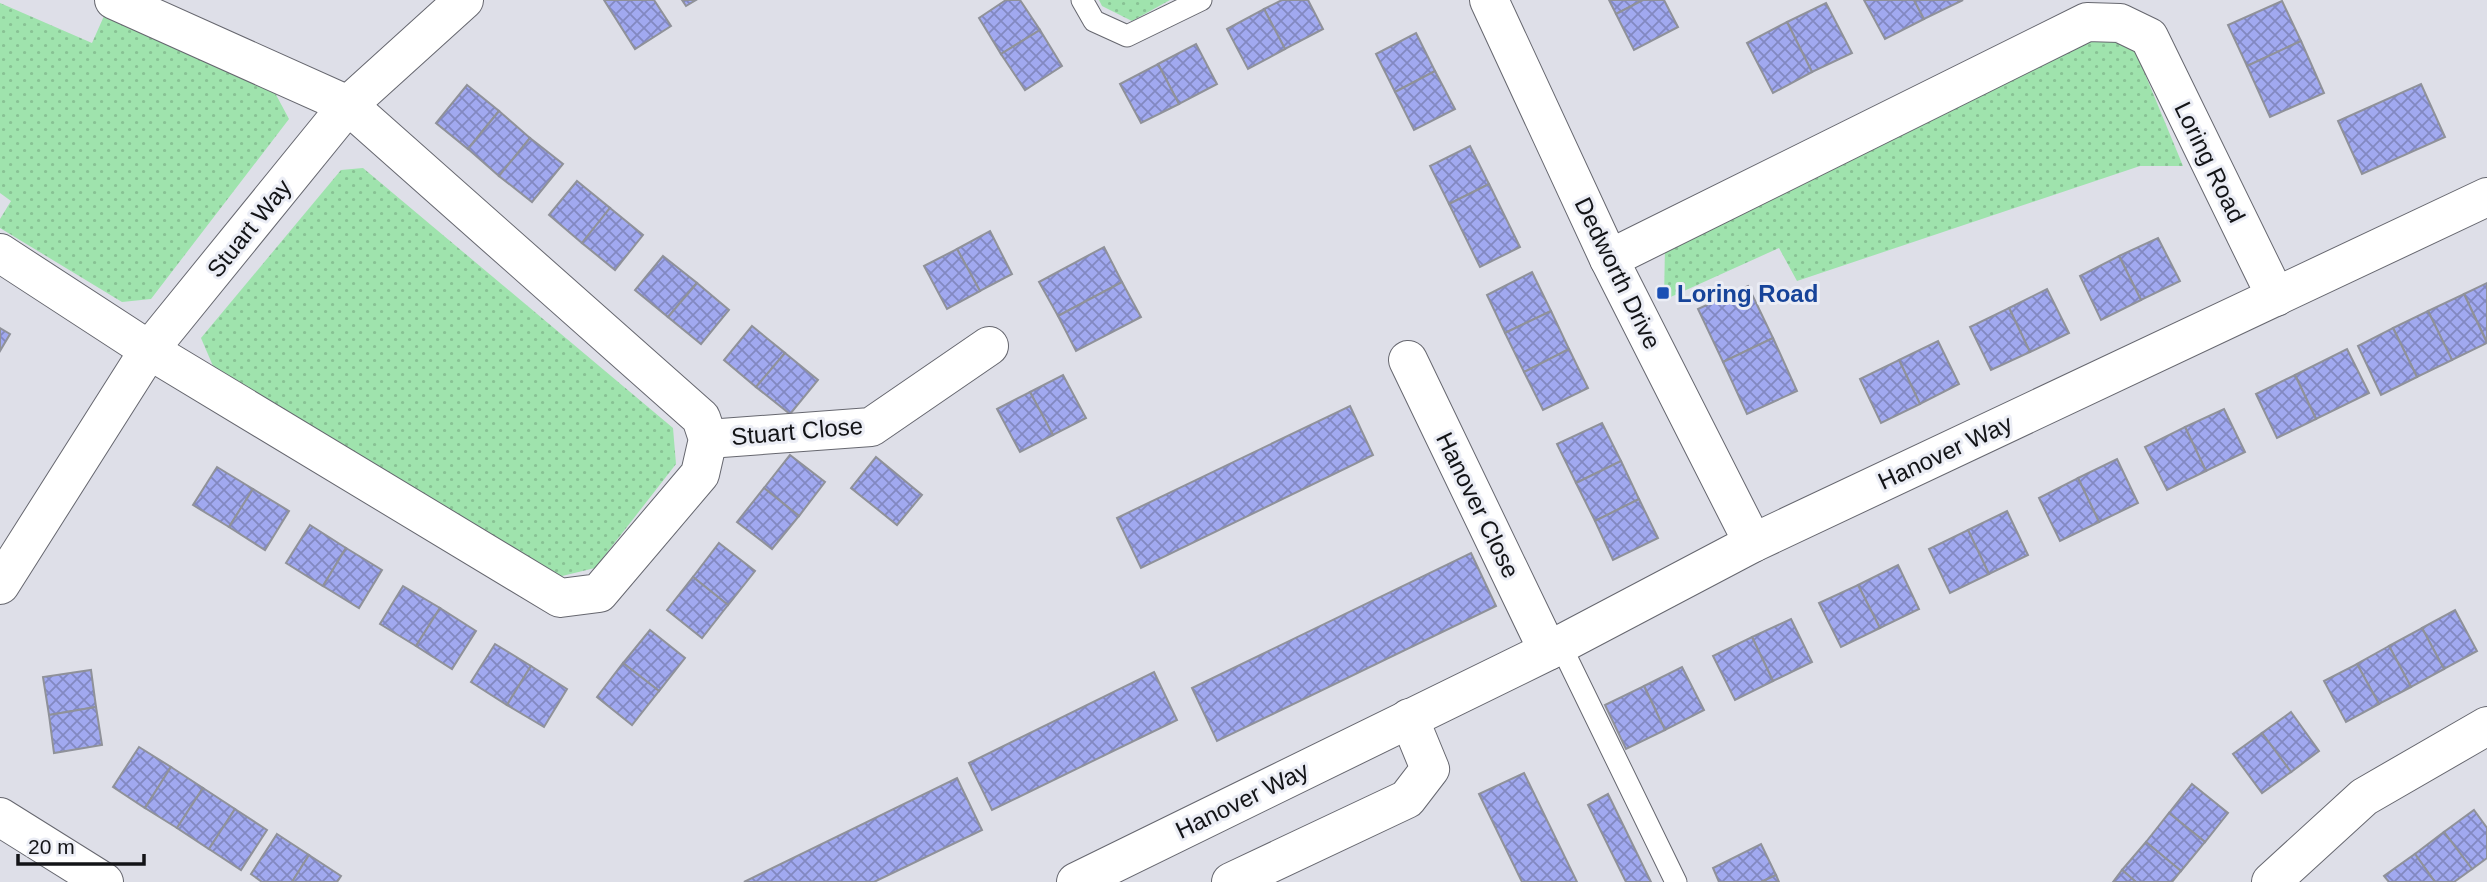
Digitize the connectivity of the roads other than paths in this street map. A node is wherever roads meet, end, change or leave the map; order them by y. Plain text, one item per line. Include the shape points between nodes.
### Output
1 (114, 0) edge
2 (464, 0) edge
3 (1083, 0) edge
4 (1201, 0) edge
5 (1489, 0) edge
6 (2121, 11) edge
7 (348, 105) junction
8 (2485, 203) edge
9 (0, 253) edge
10 (1609, 259) junction
11 (2276, 297) junction
12 (989, 345) dead end
13 (149, 350) junction
14 (1408, 360) dead end
15 (708, 439) junction
16 (1754, 542) junction
17 (0, 585) edge
18 (1554, 648) junction
19 (1409, 718) junction
20 (2487, 726) edge
21 (0, 817) edge
22 (104, 882) edge
23 (1076, 882) edge
24 (1231, 882) edge
25 (1676, 882) edge
26 (2271, 882) edge

1 - 7 street
2 - 7 street, Stuart Way
3 - 4 lane via 1094,21 1128,36
5 - 10 street, Dedworth Drive
6 - 10 street, Loring Road via 2087,22
6 - 11 street, Loring Road via 2149,37
7 - 13 street, Stuart Way
7 - 15 street via 701,418
8 - 11 street, Hanover Way
9 - 13 street
10 - 16 street, Dedworth Drive
11 - 16 street, Hanover Way
12 - 15 street, Stuart Close via 871,427
13 - 15 street via 560,598 599,593 700,474
13 - 17 street, Stuart Way
14 - 18 street, Hanover Close
16 - 18 street, Hanover Way
18 - 19 street, Hanover Way
18 - 25 lane
19 - 23 street, Hanover Way
19 - 24 street via 1430,769 1407,799
20 - 26 street via 2364,797
21 - 22 street

